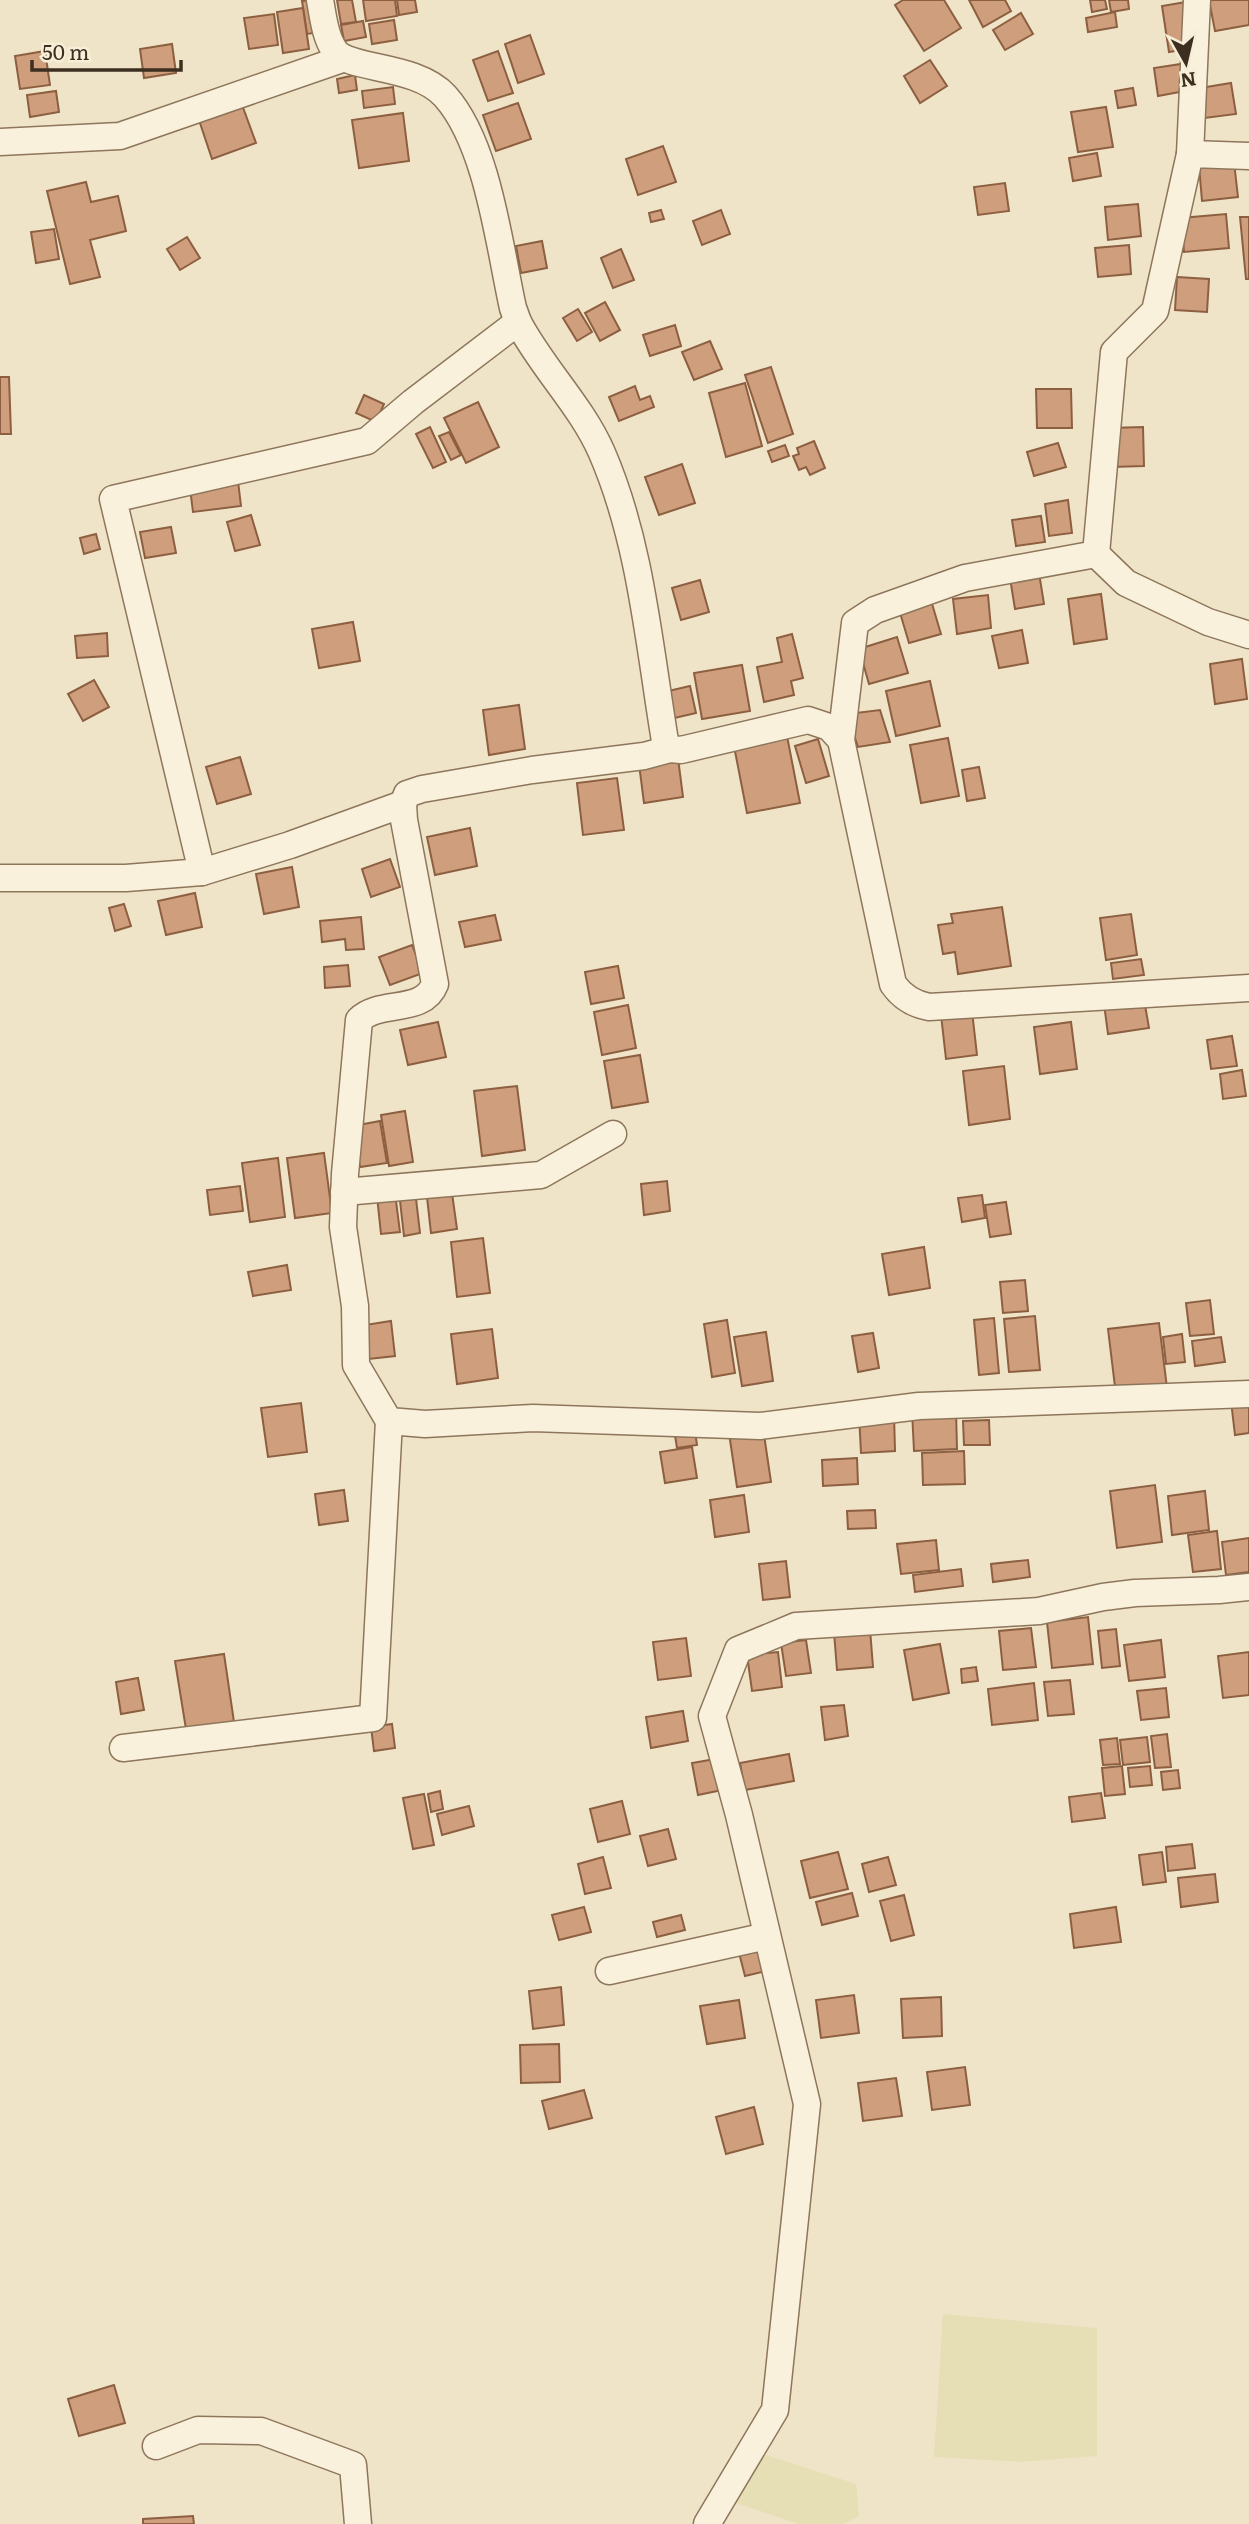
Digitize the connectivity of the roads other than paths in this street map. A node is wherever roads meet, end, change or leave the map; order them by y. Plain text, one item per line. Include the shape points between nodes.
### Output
1 (320, 0) edge
2 (1196, 0) edge
3 (342, 59) junction
4 (0, 142) edge
5 (1189, 154) junction
6 (1249, 156) edge
7 (518, 322) junction
8 (1096, 554) junction
9 (1249, 635) edge
10 (841, 740) junction
11 (670, 749) junction
12 (403, 804) junction
13 (202, 872) junction
14 (0, 878) edge
15 (1249, 988) edge
16 (613, 1133) dead end
17 (344, 1192) junction
18 (1249, 1394) edge
19 (389, 1421) junction
20 (1249, 1587) edge
21 (123, 1748) dead end
22 (767, 1936) junction
23 (609, 1971) dead end
24 (156, 2446) dead end
25 (359, 2524) edge
26 (707, 2524) edge

1 - 3 street via 328,37
2 - 5 street
3 - 4 street via 120,136
3 - 7 street via 408,73 432,84 460,117 481,165
5 - 6 street
5 - 8 street via 1155,311 1114,352
7 - 11 street via 585,421 613,483 639,583
7 - 13 street via 367,441 113,499
8 - 9 street via 1126,583 1208,622
8 - 10 street via 965,578 875,610 855,623
10 - 11 street via 830,727 808,720
10 - 15 street via 890,973 893,984 908,1000 929,1007
11 - 12 street via 422,789 407,794
12 - 13 street
12 - 17 street via 436,984 423,1000 374,1010 359,1020
13 - 14 street via 126,878
16 - 17 street via 541,1175
17 - 19 street via 356,1365
18 - 19 street via 919,1406 760,1426 533,1418 425,1424
19 - 21 street via 373,1718
20 - 22 street via 1135,1593 1040,1611 796,1626 738,1650 712,1716
22 - 23 street
22 - 26 street via 807,2104 775,2410
24 - 25 street via 198,2430 261,2431 354,2465

